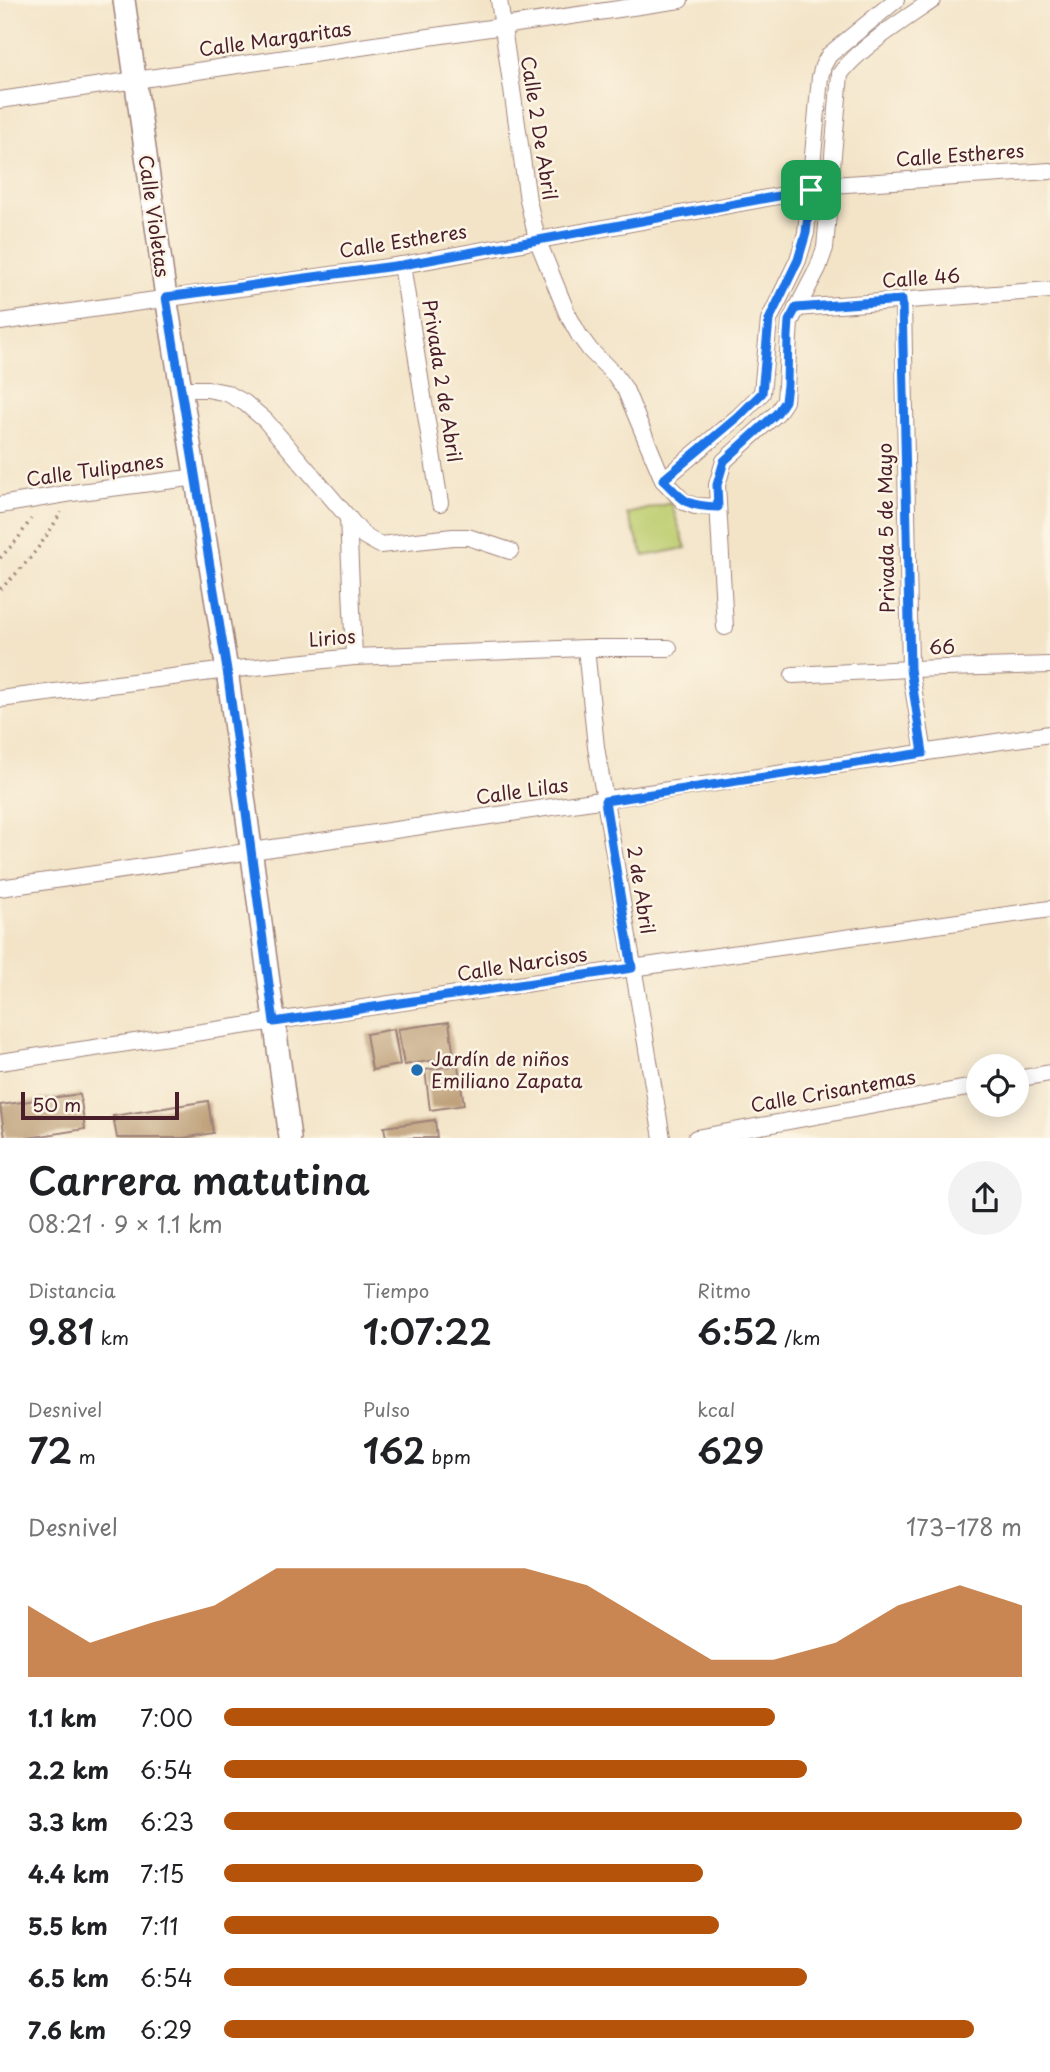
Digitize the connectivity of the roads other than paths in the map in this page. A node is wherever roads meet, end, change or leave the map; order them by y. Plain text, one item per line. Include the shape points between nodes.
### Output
1 (124, 0) edge
2 (499, 0) edge
3 (680, 0) edge
4 (933, 0) edge
5 (894, 1) edge
6 (630, 4) edge
7 (503, 26) junction
8 (134, 80) junction
9 (0, 100) edge
10 (1050, 171) edge
11 (831, 184) junction
12 (811, 190) junction
13 (537, 239) junction
14 (402, 265) junction
15 (1050, 290) edge
16 (166, 297) junction
17 (902, 300) junction
18 (796, 308) junction
19 (0, 322) edge
20 (182, 389) junction
21 (197, 477) junction
22 (663, 480) junction
23 (440, 503) dead end
24 (0, 505) edge
25 (718, 507) junction
26 (348, 517) junction
27 (510, 551) dead end
28 (724, 627) dead end
29 (586, 648) junction
30 (669, 648) dead end
31 (354, 657) junction
32 (1050, 665) edge
33 (910, 669) junction
34 (227, 670) junction
35 (793, 675) dead end
36 (0, 699) edge
37 (1050, 734) edge
38 (923, 753) junction
39 (605, 801) junction
40 (250, 851) junction
41 (0, 888) edge
42 (1050, 909) edge
43 (632, 968) junction
44 (274, 1022) junction
45 (0, 1062) edge
46 (1050, 1073) edge
47 (1029, 1077) edge
48 (966, 1088) edge
49 (290, 1138) edge
50 (662, 1138) edge
51 (696, 1138) edge

1 - 8 street, Calle Violetas
2 - 7 street, Calle 2 De Abril
3 - 6 street, Calle Margaritas
4 - 11 street via 849,62 840,74
5 - 12 street via 829,55 823,66
6 - 7 street, Calle Margaritas
7 - 8 street, Calle Margaritas
7 - 13 street, Calle 2 De Abril
8 - 9 street, Calle Margaritas
8 - 16 street, Calle Violetas
10 - 11 street, Calle Estheres
11 - 18 street via 825,248
12 - 13 street, Calle Estheres
12 - 22 street via 798,260 769,320 762,393
13 - 14 street, Calle Estheres
13 - 22 street, Calle 2 De Abril via 579,335 625,389
14 - 16 street, Calle Estheres
14 - 23 street, Privada 2 de Abril
15 - 17 street, Calle 46
16 - 19 street, Calle Estheres
16 - 20 street, Calle Violetas
17 - 18 street, Calle 46
17 - 33 street, Privada 5 de Mayo
18 - 25 street via 789,321 785,401 724,461 717,485
20 - 21 street, Calle Violetas
20 - 26 street via 227,393 245,403
21 - 24 street, Calle Tulipanes
21 - 34 street, Calle Violetas
22 - 25 street via 684,502
25 - 28 street
26 - 27 street via 364,536 380,545 468,537
26 - 31 street
29 - 30 street, Lirios
29 - 31 street, Lirios
29 - 39 street, 2 de Abril
31 - 34 street, Lirios
32 - 33 street, 66
33 - 35 street, 66
33 - 38 street, Privada 5 de Mayo
34 - 36 street, Lirios
34 - 40 street, Calle Violetas
37 - 38 street, Calle Lilas
38 - 39 street, Calle Lilas
39 - 40 street, Calle Lilas
39 - 43 street, 2 de Abril
40 - 41 street, Calle Lilas
40 - 44 street, Calle Violetas
42 - 43 street, Calle Narcisos
43 - 44 street, Calle Narcisos
43 - 50 street, 2 de Abril
44 - 45 street, Calle Narcisos
44 - 49 street, Calle Violetas
46 - 47 street
48 - 51 street, Calle Crisantemas

